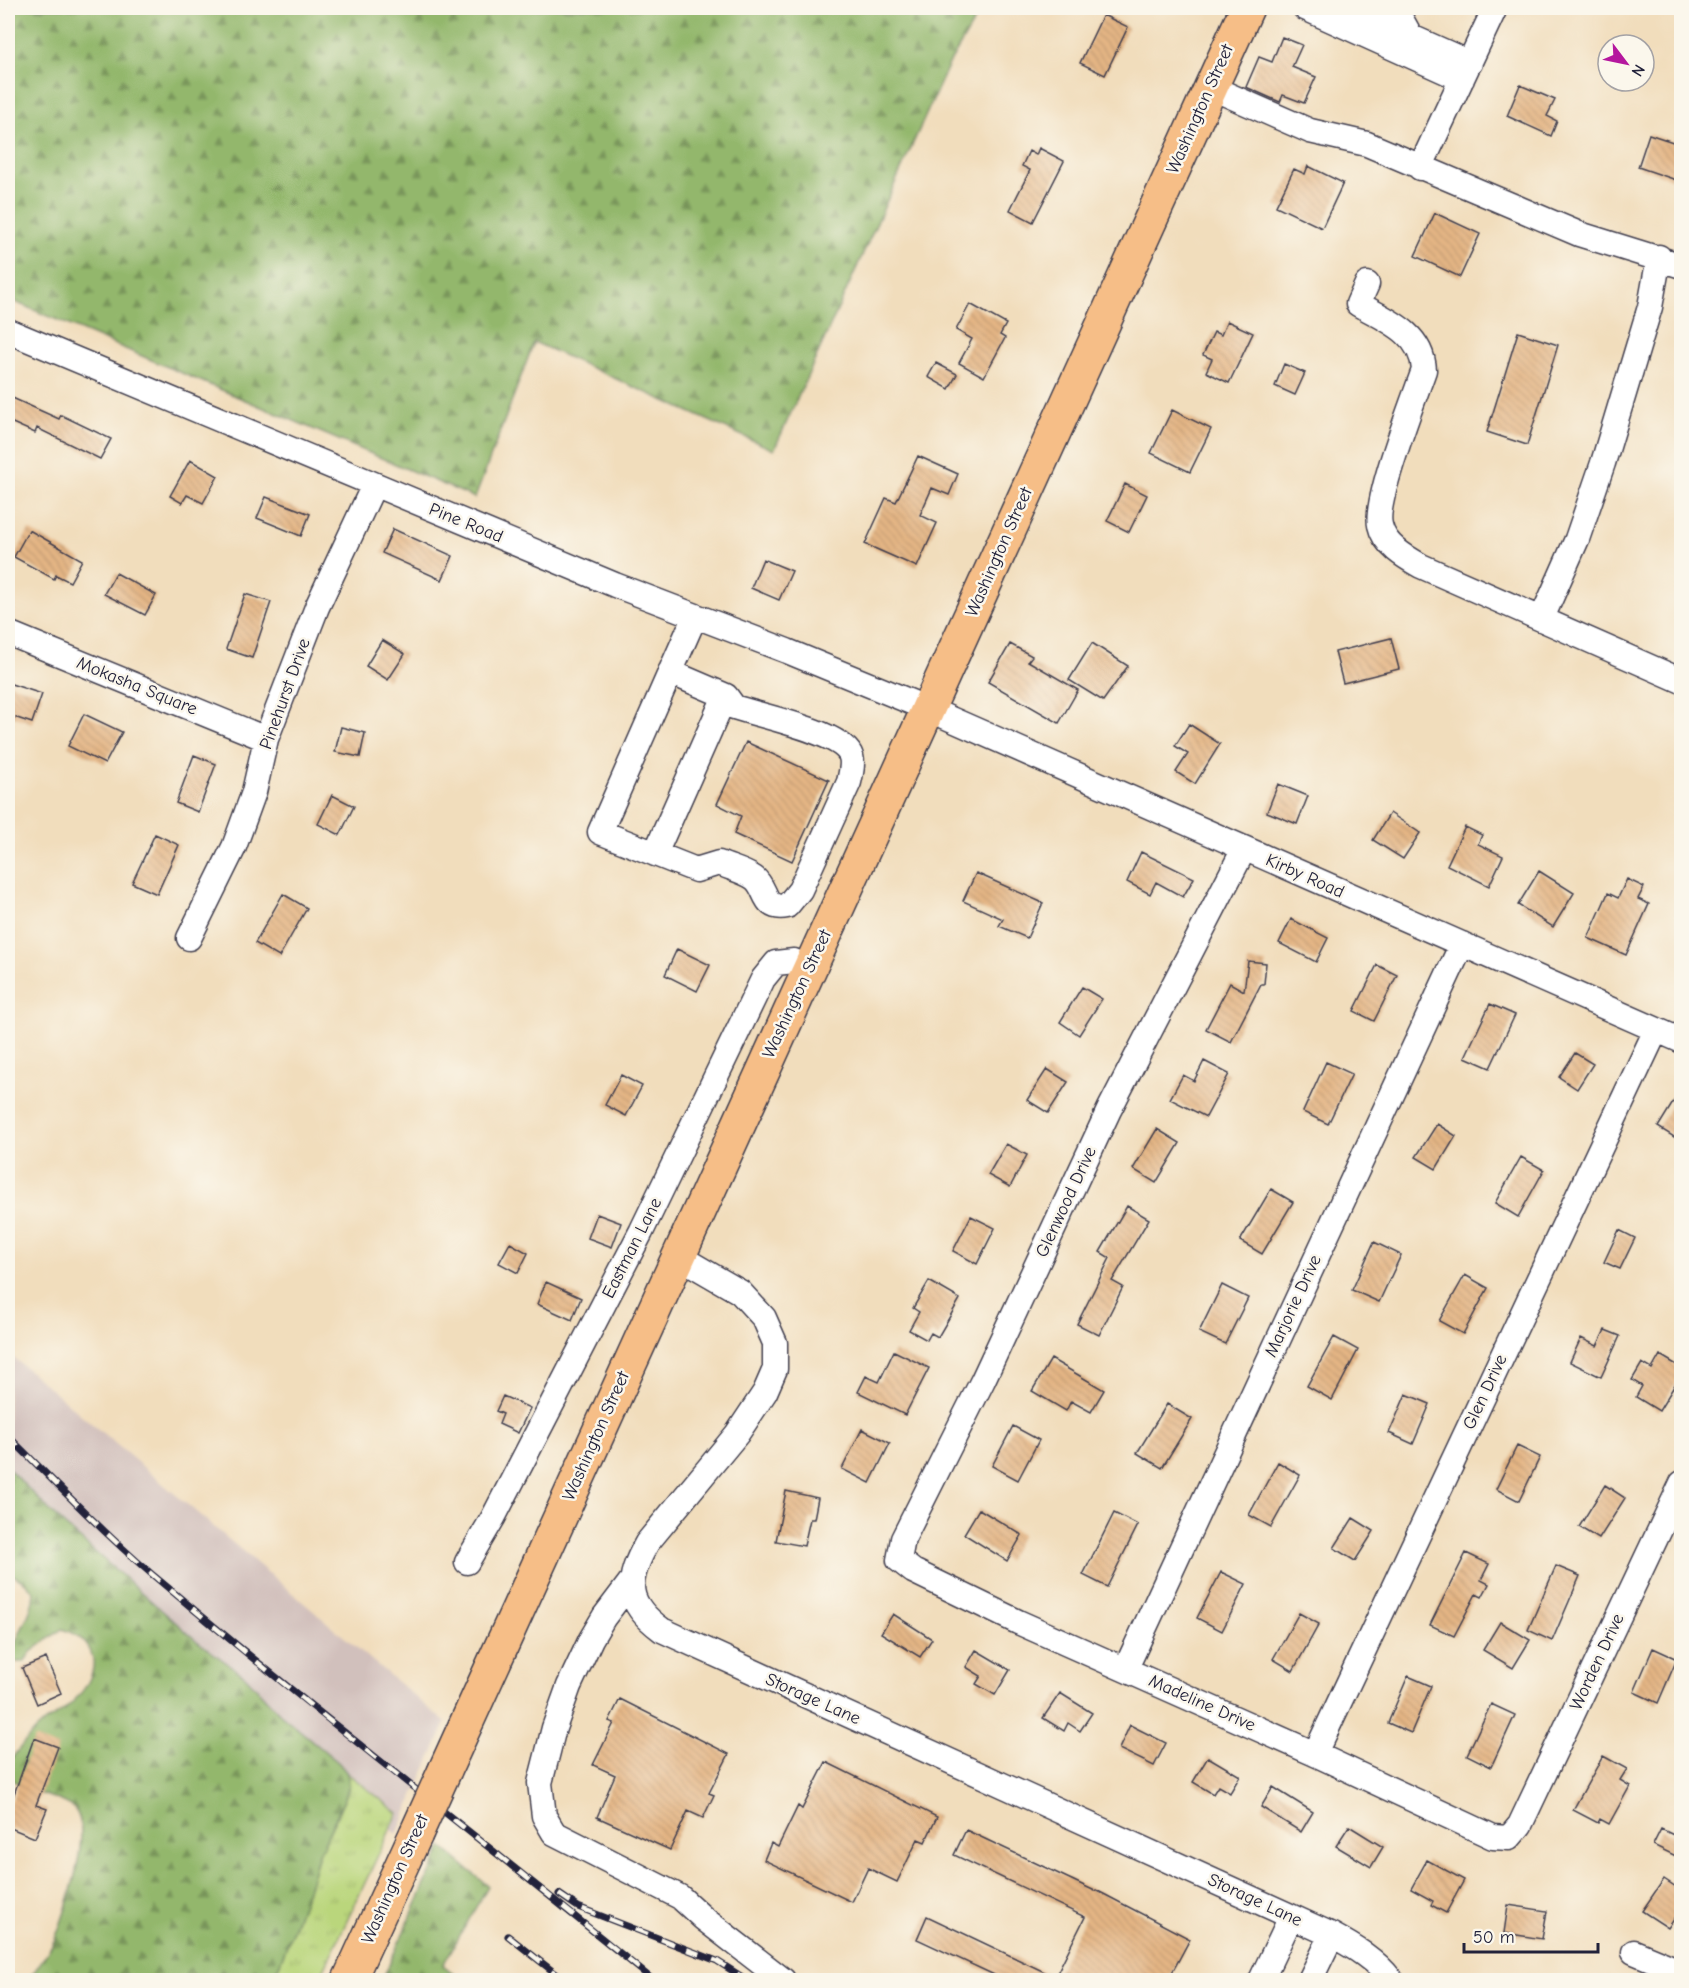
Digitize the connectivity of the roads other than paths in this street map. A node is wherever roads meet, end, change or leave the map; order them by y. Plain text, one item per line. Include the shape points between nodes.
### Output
1 (1246, 8) edge
2 (1305, 8) edge
3 (1346, 8) edge
4 (1395, 8) edge
5 (1495, 8) edge
6 (1411, 37) junction
7 (1466, 71) junction
8 (1210, 87) junction
9 (1420, 168) junction
10 (1670, 262) edge
11 (1367, 284) dead end
12 (8, 331) edge
13 (374, 485) junction
14 (695, 616) junction
15 (1542, 618) junction
16 (8, 633) edge
17 (670, 672) junction
18 (1682, 681) edge
19 (725, 696) junction
20 (928, 709) junction
21 (266, 739) junction
22 (1244, 849) junction
23 (655, 854) junction
24 (189, 938) dead end
25 (1462, 945) junction
26 (809, 968) junction
27 (1656, 1030) junction
28 (1682, 1041) edge
29 (678, 1256) junction
30 (1682, 1483) edge
31 (899, 1560) joint
32 (467, 1562) dead end
33 (632, 1580) junction
34 (1126, 1668) junction
35 (1315, 1754) junction
36 (1509, 1838) joint
37 (1292, 1917) junction
38 (1332, 1935) junction
39 (1634, 1952) dead end
40 (1682, 1972) edge
41 (349, 1980) edge
42 (783, 1980) edge
43 (1261, 1980) edge
44 (1310, 1980) edge
45 (1391, 1980) edge

1 - 8 highway, Washington Street
2 - 7 street
3 - 6 street
4 - 6 street
5 - 7 street
6 - 7 street
7 - 9 street
8 - 9 street via 1310,131 1367,144
8 - 20 highway, Washington Street
9 - 10 street via 1579,234
10 - 15 street via 1650,307 1577,539
11 - 15 street via 1358,304 1407,333 1418,344 1424,370 1381,498 1379,525 1401,555
12 - 13 street, Pine Road
13 - 14 street, Pine Road
13 - 21 street, Pinehurst Drive via 317,607
14 - 17 street
14 - 20 street, Pine Road
15 - 18 street
16 - 21 street, Mokasha Square
17 - 19 street
17 - 23 street via 600,832
19 - 23 street
19 - 23 street via 734,707 837,742 850,755 849,782 800,890 787,906 768,902 756,879 719,863 696,870
20 - 22 street, Kirby Road
20 - 26 highway, Washington Street
21 - 24 street, Pinehurst Drive via 254,792 234,847
22 - 25 street, Kirby Road
22 - 31 street, Glenwood Drive via 1109,1110 983,1380 903,1539
25 - 27 street, Kirby Road
25 - 34 street, Marjorie Drive
26 - 29 highway, Washington Street
26 - 32 street, Eastman Lane via 794,961 776,963 763,979 641,1232
27 - 28 street, Kirby Road
27 - 35 street, Glen Drive
29 - 33 street via 740,1292 764,1318 775,1343 775,1369 737,1434 647,1543
29 - 41 highway, Washington Street, bridge
30 - 36 street, Worden Drive via 1520,1825
31 - 34 street, Madeline Drive via 913,1571 1018,1622
33 - 37 street, Storage Lane via 634,1602 662,1630
33 - 42 street via 604,1617 569,1686 540,1783 544,1816 554,1833 680,1898
34 - 35 street, Madeline Drive
35 - 36 street, Madeline Drive via 1493,1837
37 - 38 street, Storage Lane
37 - 43 street
38 - 44 street
38 - 45 street, Storage Lane via 1384,1970
39 - 40 street

